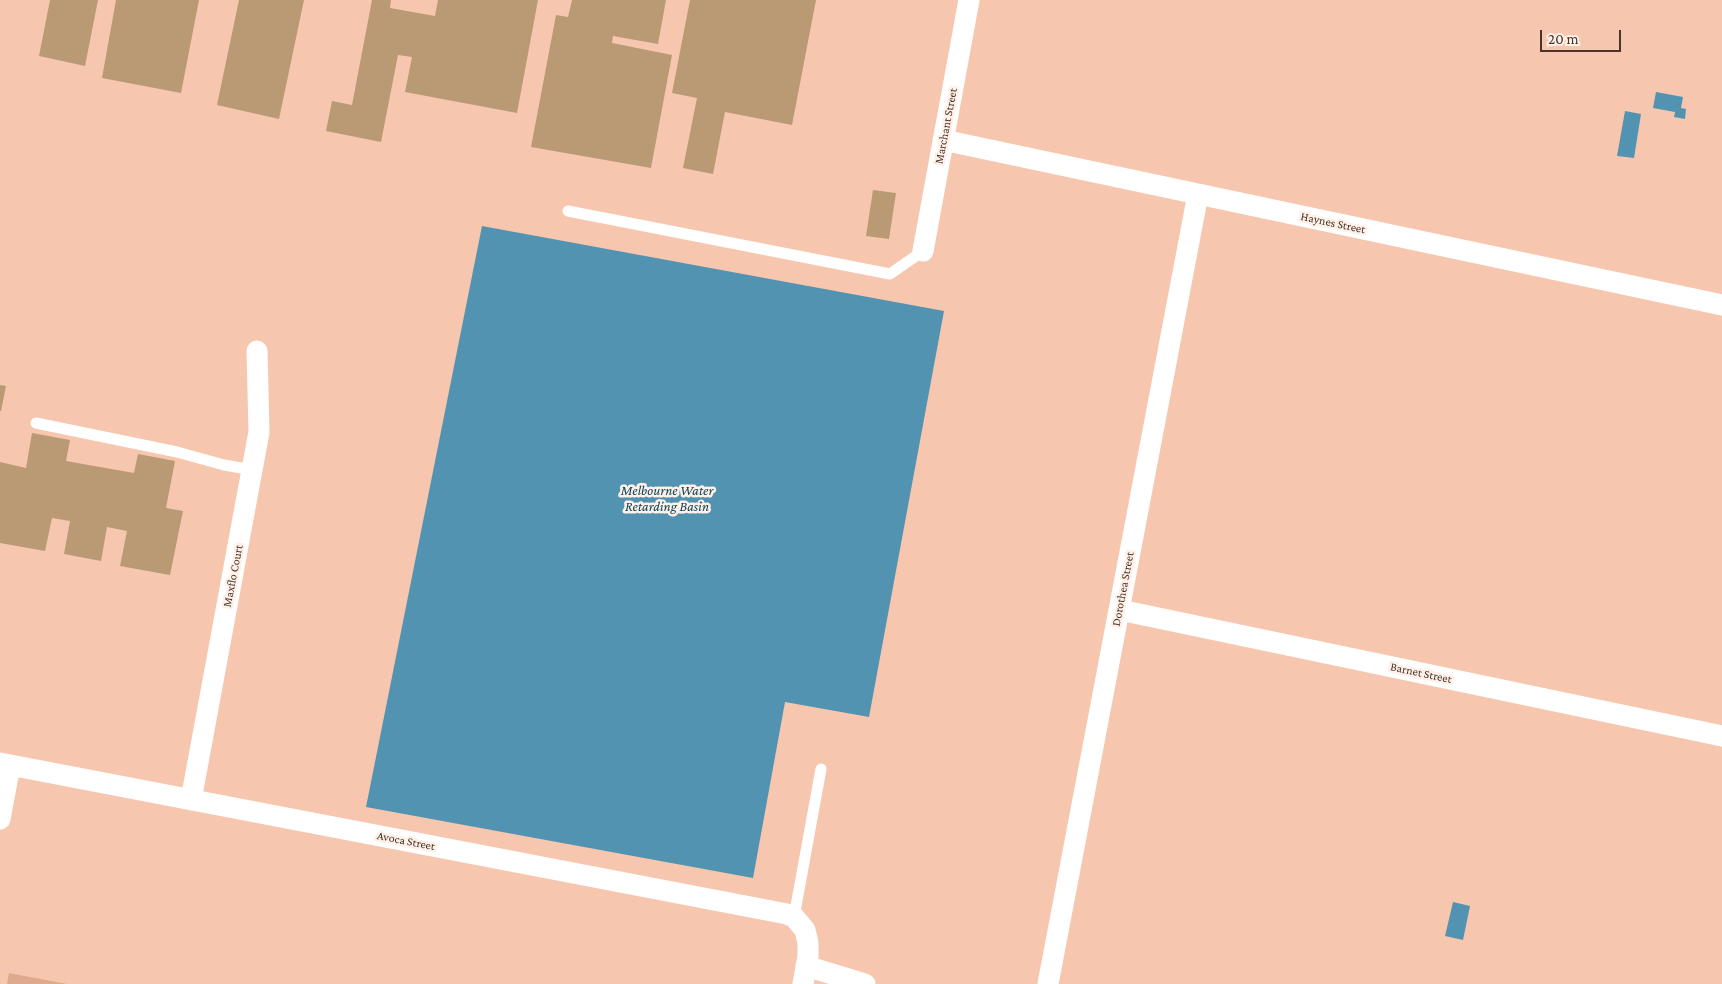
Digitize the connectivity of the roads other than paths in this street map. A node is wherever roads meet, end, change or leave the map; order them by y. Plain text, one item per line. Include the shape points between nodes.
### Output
1 (970, 0) edge
2 (943, 140) junction
3 (1198, 194) junction
4 (568, 211) dead end
5 (923, 251) joint
6 (1722, 305) edge
7 (257, 351) dead end
8 (36, 423) dead end
9 (253, 470) junction
10 (1120, 610) junction
11 (1722, 736) edge
12 (5, 764) edge
13 (821, 769) dead end
14 (191, 800) junction
15 (0, 819) edge
16 (799, 923) junction
17 (804, 979) edge
18 (865, 984) edge
19 (1048, 984) edge

1 - 2 street, Marchant Street
2 - 3 street, Haynes Street
2 - 5 street, Marchant Street
3 - 6 street, Haynes Street
3 - 10 street, Dorothea Street
4 - 5 lane via 890,274
7 - 9 street, Maxflo Court via 259,432
8 - 9 lane
9 - 14 street, Maxflo Court
10 - 11 street, Barnet Street
10 - 19 street, Dorothea Street
12 - 14 street, Avoca Street
12 - 15 street
13 - 16 lane
14 - 16 street, Avoca Street via 765,909
16 - 17 street via 808,943
17 - 18 street

